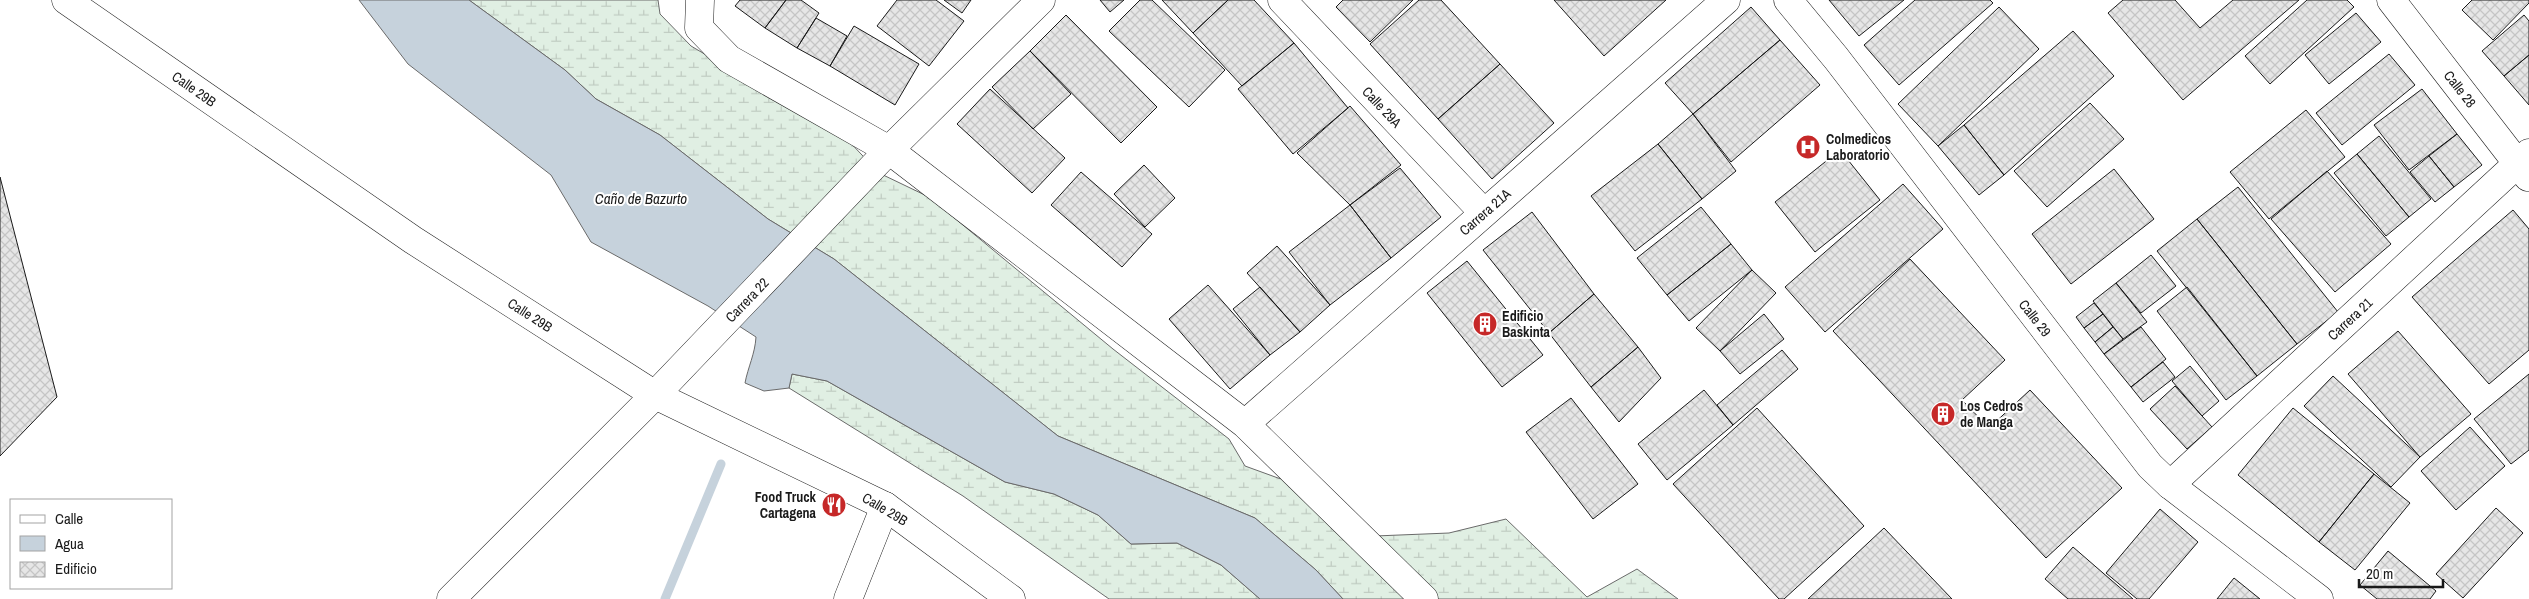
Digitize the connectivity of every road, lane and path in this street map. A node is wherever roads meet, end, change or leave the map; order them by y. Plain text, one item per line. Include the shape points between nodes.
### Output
1 (66, 0) edge
2 (700, 0) edge
3 (1041, 0) edge
4 (1282, 0) edge
5 (1726, 0) edge
6 (1788, 0) edge
7 (2391, 0) edge
8 (889, 150) junction
9 (2525, 165) edge
10 (1484, 213) junction
11 (655, 395) junction
12 (1245, 424) junction
13 (2170, 485) junction
14 (885, 506) junction
15 (451, 599) edge
16 (848, 599) edge
17 (1011, 599) edge
18 (1424, 599) edge
19 (2319, 599) edge

1 - 11 street, Calle 29B via 413,240
2 - 8 street via 699,28 729,59
3 - 8 street, Carrera 22
4 - 10 street, Calle 29A
5 - 10 street, Carrera 21A
6 - 13 street, Calle 29 via 2150,466
7 - 9 street, Calle 28
8 - 11 street, Carrera 22
8 - 12 street
9 - 13 street, Carrera 21
10 - 12 street, Carrera 21A
11 - 14 street, Calle 29B
11 - 15 street, Carrera 22
12 - 18 street
13 - 19 street, Calle 29
14 - 16 street
14 - 17 street, Calle 29B

